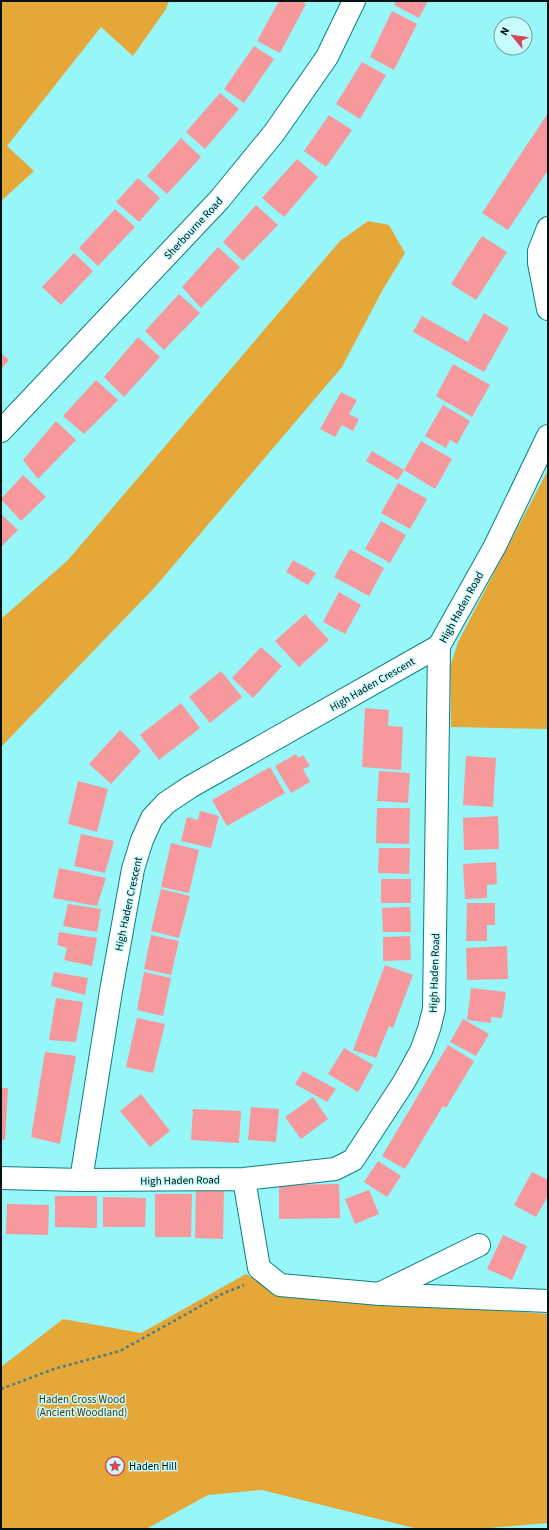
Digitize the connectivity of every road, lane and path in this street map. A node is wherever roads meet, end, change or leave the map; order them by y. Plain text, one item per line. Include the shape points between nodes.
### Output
1 (354, 1) edge
2 (548, 228) edge
3 (548, 309) edge
4 (1, 431) edge
5 (548, 436) edge
6 (439, 646) junction
7 (1, 1178) edge
8 (244, 1179) junction
9 (81, 1180) junction
10 (479, 1245) dead end
11 (259, 1268) junction
12 (380, 1294) junction
13 (548, 1301) edge
14 (1, 1389) edge

1 - 4 street, Sherbourne Road via 326,57 274,133 219,200
2 - 3 street via 539,251 539,263
5 - 6 street, High Haden Road via 495,546
6 - 8 street, High Haden Road via 434,1009 421,1051 404,1082 352,1160 335,1169
6 - 9 street, High Haden Crescent via 190,787 166,803 152,818 142,840 134,869 111,991
7 - 9 street, High Haden Road
8 - 9 street, High Haden Road
8 - 11 street
10 - 12 street
11 - 12 street via 280,1285
11 - 14 path via 245,1284 120,1351 54,1369
12 - 13 street

